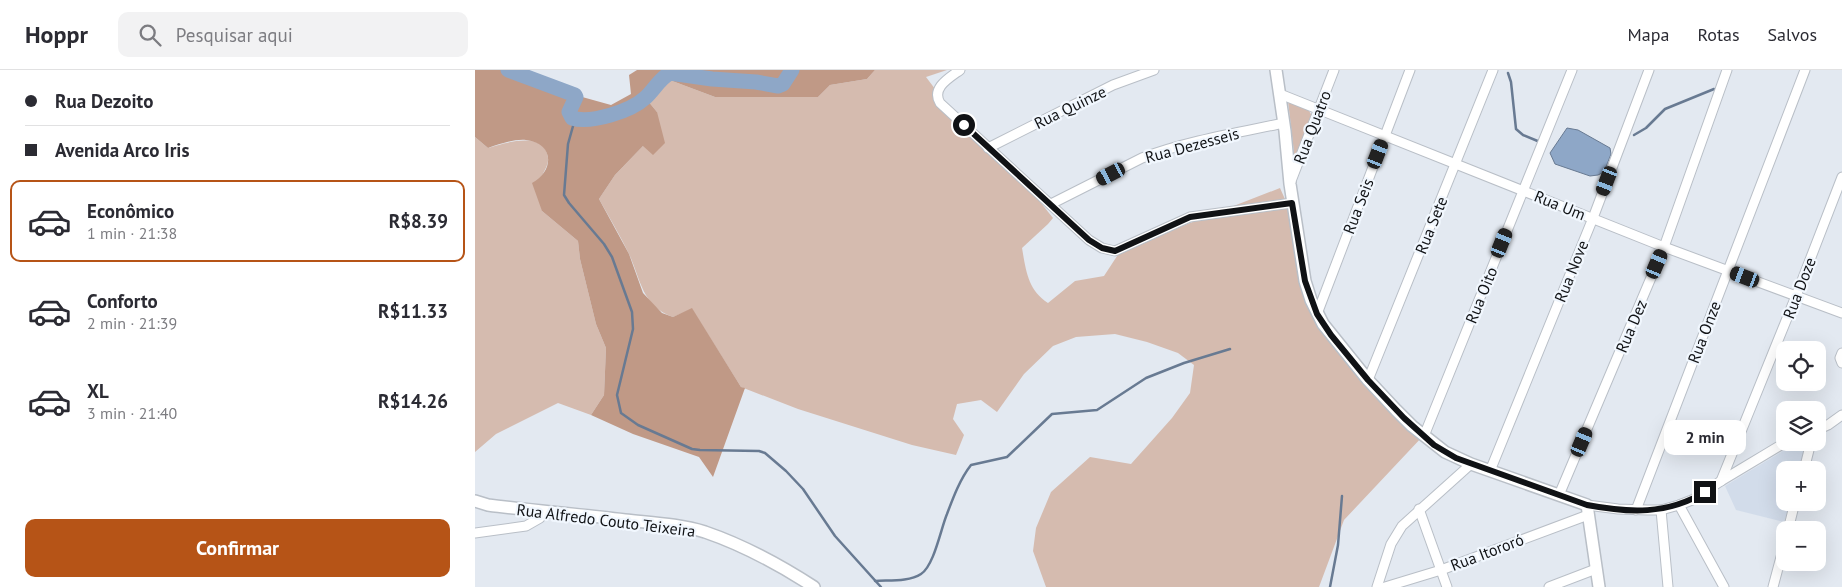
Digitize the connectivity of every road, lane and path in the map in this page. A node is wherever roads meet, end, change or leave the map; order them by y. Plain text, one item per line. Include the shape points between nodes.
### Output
1 (960, 70) edge
2 (1154, 70) edge
3 (1276, 70) edge
4 (1334, 70) edge
5 (1410, 70) edge
6 (1493, 70) edge
7 (1572, 70) edge
8 (1649, 70) edge
9 (1727, 70) edge
10 (1805, 70) edge
11 (1280, 94) junction
12 (1319, 110) junction
13 (1283, 123) junction
14 (1385, 136) junction
15 (988, 148) junction
16 (1456, 164) junction
17 (1842, 177) edge
18 (1290, 184) junction
19 (1523, 190) junction
20 (1292, 203) junction
21 (1051, 204) junction
22 (1593, 218) junction
23 (1664, 247) junction
24 (1728, 271) junction
25 (1796, 296) junction
26 (1842, 313) edge
27 (1317, 314) junction
28 (1842, 353) edge
29 (1842, 363) edge
30 (1368, 380) junction
31 (1842, 415) edge
32 (1826, 426) edge
33 (1424, 436) junction
34 (1776, 448) edge
35 (1471, 464) junction
36 (1490, 471) junction
37 (1721, 480) junction
38 (1559, 495) junction
39 (475, 501) edge
40 (1679, 505) junction
41 (1419, 509) junction
42 (1587, 510) junction
43 (1636, 510) junction
44 (1661, 510) junction
45 (543, 512) junction
46 (475, 533) edge
47 (1596, 569) junction
48 (1441, 570) junction
49 (1777, 571) edge
50 (814, 587) edge
51 (1377, 587) edge
52 (1385, 587) edge
53 (1447, 587) edge
54 (1549, 587) edge
55 (1599, 587) edge
56 (1668, 587) edge
57 (1724, 587) edge
58 (1773, 587) edge

1 - 15 street via 940,85 939,103
2 - 15 street, Rua Quinze via 1120,82
3 - 11 street
4 - 12 street, Rua Quatro
5 - 14 street, Rua Seis
6 - 16 street, Rua Sete
7 - 19 street, Rua Oito
8 - 22 street, Rua Nove
9 - 23 street, Rua Dez
10 - 24 street, Rua Onze
11 - 12 street, Rua Um
11 - 13 street
12 - 14 street, Rua Um
12 - 18 street, Rua Quatro
13 - 18 street
13 - 21 street, Rua Dezesseis via 1182,145 1141,158
14 - 16 street, Rua Um
14 - 27 street, Rua Seis
15 - 21 street
16 - 19 street, Rua Um
16 - 30 street, Rua Sete
17 - 25 street, Rua Doze
18 - 20 street
19 - 22 street, Rua Um
19 - 33 street, Rua Oito
20 - 21 street via 1190,217 1115,251 1089,240
20 - 27 street via 1305,281
22 - 23 street, Rua Um
22 - 36 street, Rua Nove
23 - 24 street, Rua Um
23 - 38 street, Rua Dez
24 - 25 street, Rua Um
24 - 43 street, Rua Onze
25 - 26 street, Rua Um
25 - 37 street, Rua Doze
27 - 30 street
28 - 29 street
30 - 33 street
31 - 32 street
33 - 35 street via 1445,452
34 - 37 street
35 - 36 street
35 - 41 street
36 - 38 street
37 - 40 street
38 - 42 street
39 - 45 street, Rua Alfredo Couto Teixeira
40 - 44 street
40 - 57 street
41 - 48 street
41 - 51 street via 1395,536
42 - 43 street
42 - 47 street
42 - 48 street, Rua Itororó
43 - 44 street
44 - 56 street
45 - 46 street via 526,526
45 - 50 street, Rua Alfredo Couto Teixeira via 664,524 704,532 751,551
47 - 54 street
47 - 55 street
48 - 52 street, Rua Itororó
48 - 53 street
49 - 58 street

